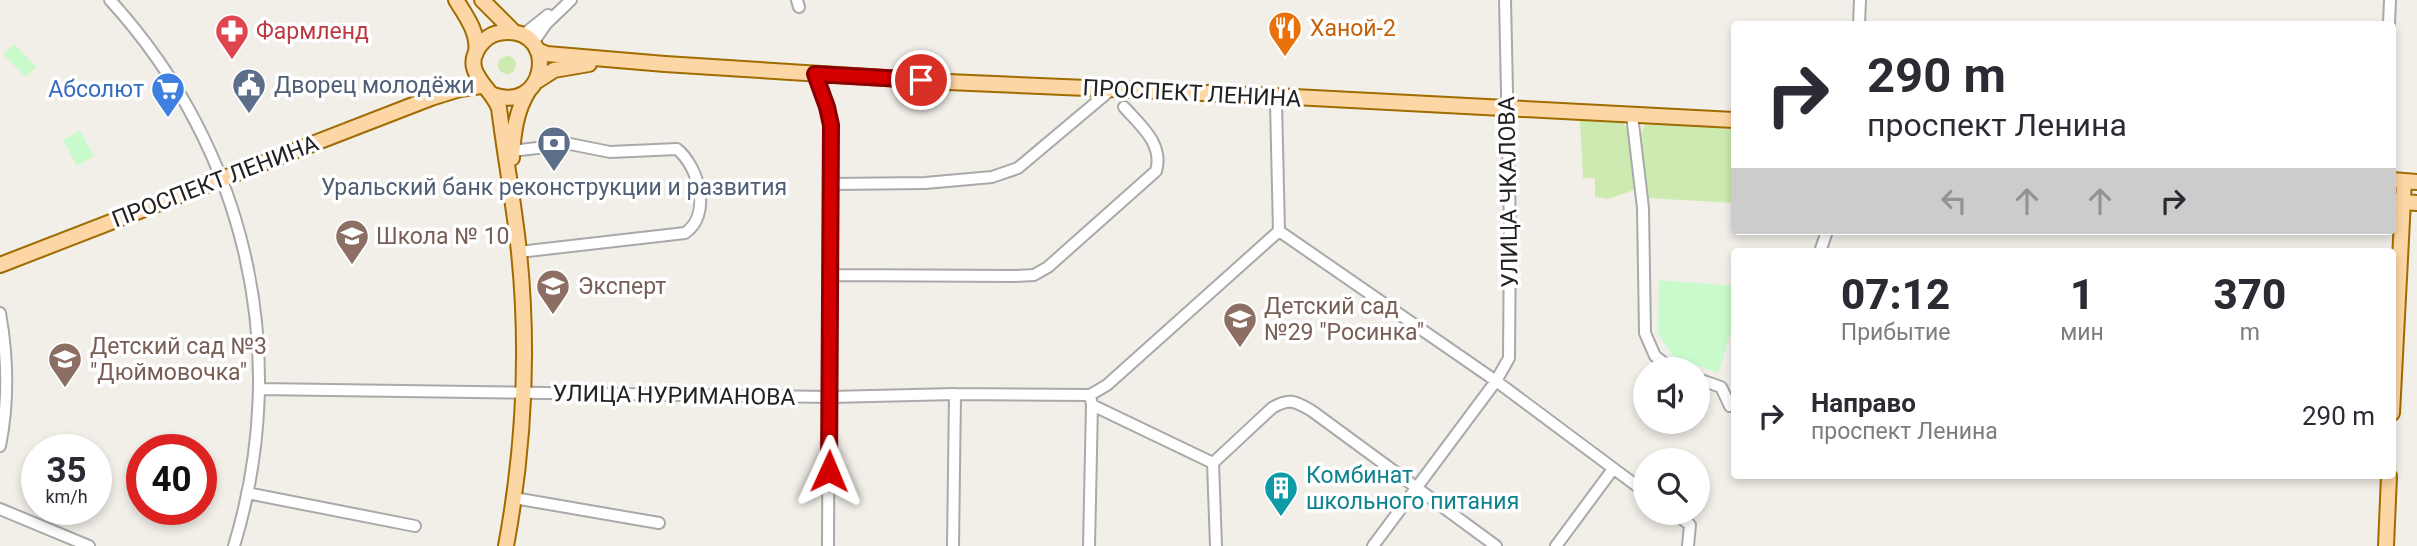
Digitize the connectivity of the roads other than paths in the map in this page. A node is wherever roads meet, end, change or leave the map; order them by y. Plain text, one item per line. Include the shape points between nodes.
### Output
1 (110, 0) edge
2 (456, 0) edge
3 (482, 0) edge
4 (569, 0) edge
5 (1505, 0) edge
6 (1860, 0) edge
7 (2390, 0) edge
8 (1859, 21) edge
9 (2389, 21) edge
10 (527, 40) junction
11 (475, 62) junction
12 (665, 64) junction
13 (815, 74) junction
14 (533, 85) junction
15 (1112, 89) junction
16 (486, 90) junction
17 (431, 98) junction
18 (1276, 103) dead end
19 (1124, 107) dead end
20 (1507, 109) junction
21 (1632, 115) junction
22 (1731, 122) edge
23 (512, 151) junction
24 (223, 179) junction
25 (2404, 181) edge
26 (832, 184) junction
27 (510, 191) junction
28 (2404, 202) edge
29 (1279, 231) junction
30 (519, 252) junction
31 (0, 265) edge
32 (830, 275) junction
33 (0, 313) edge
34 (2396, 343) edge
35 (1656, 357) edge
36 (1496, 381) junction
37 (1710, 383) edge
38 (258, 389) junction
39 (525, 393) junction
40 (955, 394) junction
41 (830, 397) junction
42 (1091, 400) junction
43 (1731, 405) edge
44 (0, 446) edge
45 (1213, 463) junction
46 (1613, 469) junction
47 (2389, 479) edge
48 (1633, 483) edge
49 (1416, 487) junction
50 (247, 493) junction
51 (514, 498) junction
52 (0, 509) edge
53 (659, 523) dead end
54 (1690, 525) edge
55 (415, 526) dead end
56 (89, 546) edge
57 (233, 546) edge
58 (506, 546) edge
59 (828, 546) edge
60 (953, 546) edge
61 (1089, 546) edge
62 (1216, 546) edge
63 (1373, 546) edge
64 (1496, 546) edge
65 (1556, 546) edge
66 (1688, 546) edge
67 (2386, 546) edge

1 - 24 street via 171,79
2 - 11 main road via 476,38
3 - 10 main road
4 - 10 street
5 - 20 street, УЛИЦА ЧКАЛОВА
6 - 8 street
7 - 9 street
10 - 11 main road via 506,31 490,36 483,41
10 - 12 main road, ПРОСПЕКТ ЛЕНИНА via 547,54
10 - 14 main road via 541,63
11 - 16 main road
11 - 17 main road, ПРОСПЕКТ ЛЕНИНА via 458,83
12 - 13 main road, ПРОСПЕКТ ЛЕНИНА
12 - 14 main road, ПРОСПЕКТ ЛЕНИНА via 567,67 544,75
13 - 15 main road, ПРОСПЕКТ ЛЕНИНА
13 - 26 street via 829,114
14 - 16 main road via 512,97
14 - 23 main road via 514,128
15 - 20 main road, ПРОСПЕКТ ЛЕНИНА
15 - 26 street via 1018,168 992,177
16 - 17 main road, ПРОСПЕКТ ЛЕНИНА via 460,89
16 - 27 main road via 499,108
17 - 24 main road, ПРОСПЕКТ ЛЕНИНА
18 - 29 street
19 - 32 street via 1156,147 1156,171 1048,267 1034,275 1015,276
20 - 21 main road, ПРОСПЕКТ ЛЕНИНА
20 - 36 street, УЛИЦА ЧКАЛОВА via 1509,358
21 - 22 main road, ПРОСПЕКТ ЛЕНИНА
21 - 35 street via 1643,208 1645,333
23 - 27 main road
23 - 30 street via 570,144 610,152 677,149 699,187 701,211 685,233
24 - 31 main road, ПРОСПЕКТ ЛЕНИНА
24 - 38 street via 250,281
25 - 28 main road
26 - 32 street
27 - 30 main road
28 - 34 main road
29 - 36 street
29 - 42 street
30 - 39 main road
32 - 41 street
33 - 44 street via 7,385
36 - 46 street
36 - 49 street, УЛИЦА ЧКАЛОВА
37 - 43 street via 1721,387
38 - 39 street, УЛИЦА НУРИМАНОВА
38 - 50 street
39 - 41 street, УЛИЦА НУРИМАНОВА
39 - 51 main road
40 - 41 street, УЛИЦА НУРИМАНОВА
40 - 42 street, УЛИЦА НУРИМАНОВА
40 - 60 street
41 - 59 street
42 - 45 street
42 - 61 street
45 - 49 street via 1272,408 1283,401 1295,402
45 - 62 street
46 - 48 street
46 - 65 street
47 - 67 main road
49 - 63 street, УЛИЦА ЧКАЛОВА
49 - 64 street
50 - 55 street
50 - 57 street
51 - 53 street
51 - 58 main road
52 - 56 street
54 - 66 street

